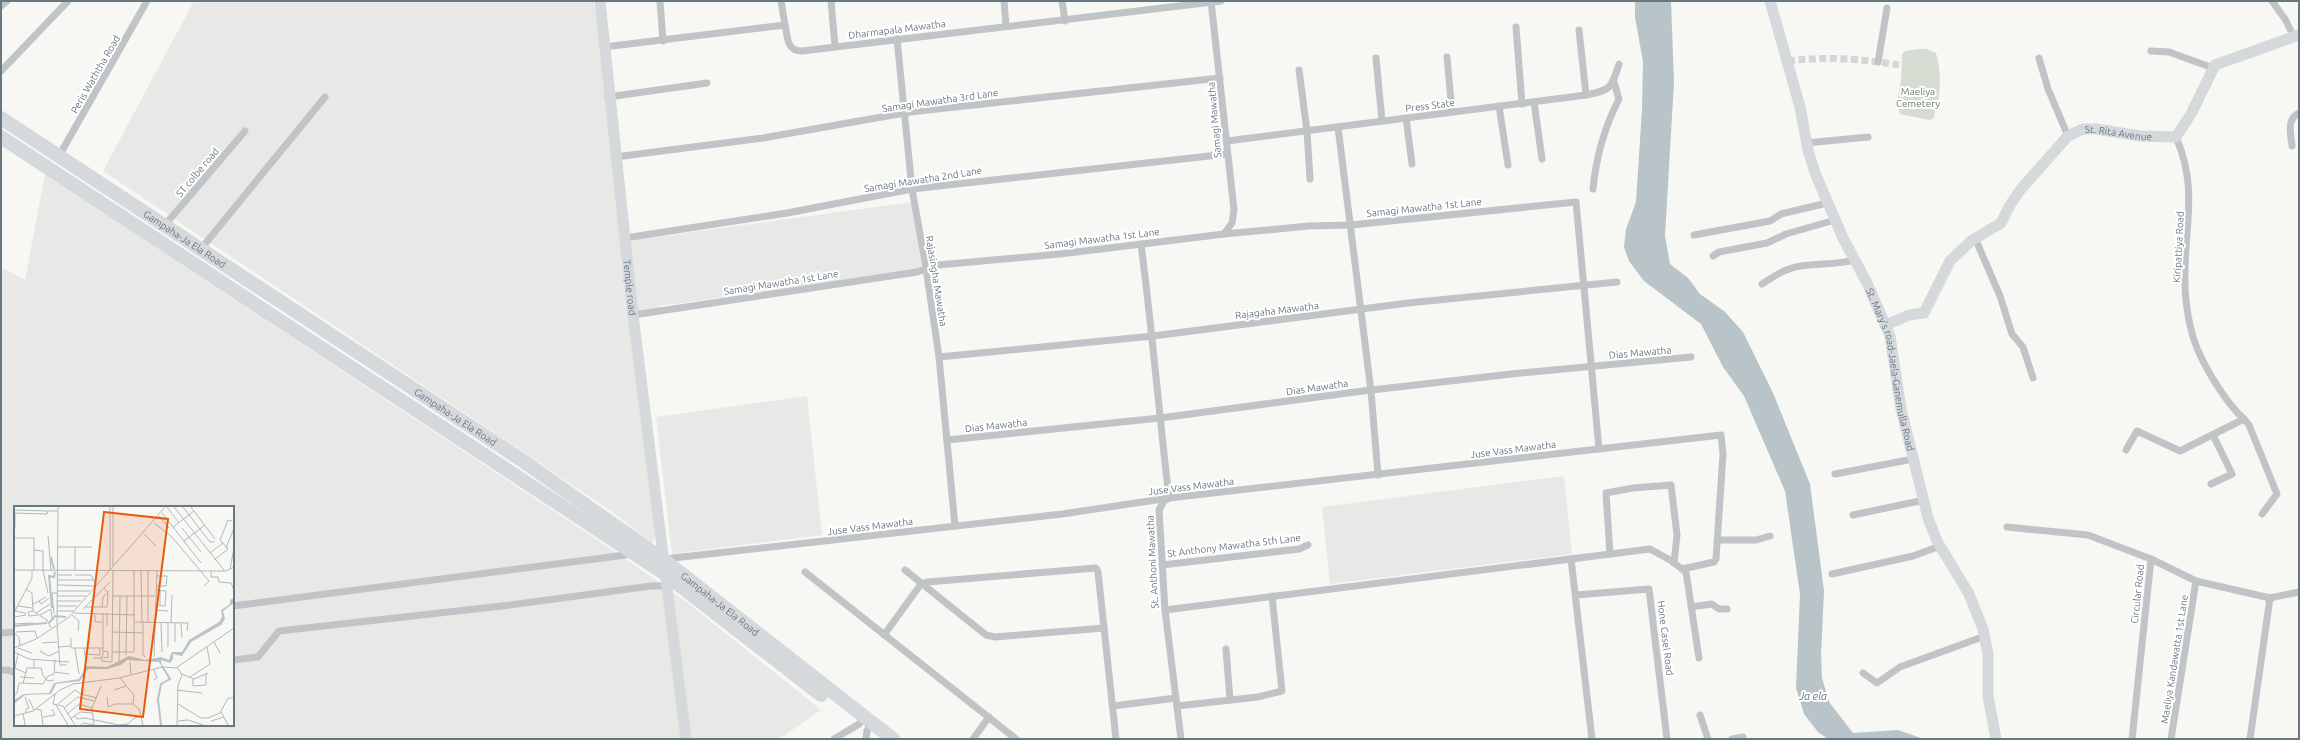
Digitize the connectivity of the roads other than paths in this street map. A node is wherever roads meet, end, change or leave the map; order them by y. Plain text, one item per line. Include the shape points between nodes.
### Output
1 (7, 1) edge
2 (68, 1) edge
3 (147, 1) edge
4 (600, 1) edge
5 (660, 1) edge
6 (781, 1) edge
7 (831, 1) edge
8 (1004, 1) edge
9 (1062, 1) edge
10 (1221, 1) edge
11 (1770, 1) edge
12 (2272, 1) edge
13 (1212, 2) edge
14 (1, 6) edge
15 (1887, 8) dead end
16 (1065, 21) junction
17 (785, 25) junction
18 (1006, 26) junction
19 (1516, 28) dead end
20 (1579, 30) dead end
21 (2296, 36) edge
22 (897, 39) junction
23 (663, 41) junction
24 (835, 46) junction
25 (604, 47) junction
26 (2151, 51) dead end
27 (1447, 57) dead end
28 (1376, 58) dead end
29 (2039, 58) dead end
30 (1878, 62) dead end
31 (1619, 64) dead end
32 (2213, 68) junction
33 (1298, 70) dead end
34 (1, 71) edge
35 (1220, 78) junction
36 (1614, 82) junction
37 (707, 83) dead end
38 (1586, 95) junction
39 (325, 97) dead end
40 (608, 97) junction
41 (1534, 102) junction
42 (1522, 104) junction
43 (1499, 106) junction
44 (1452, 112) junction
45 (903, 113) junction
46 (2299, 113) edge
47 (1, 118) edge
48 (1406, 118) junction
49 (1382, 121) junction
50 (1338, 127) junction
51 (245, 131) dead end
52 (1307, 131) junction
53 (2068, 136) junction
54 (1, 137) edge
55 (1868, 137) dead end
56 (2176, 137) junction
57 (1226, 141) junction
58 (1806, 143) junction
59 (2292, 146) dead end
60 (1227, 154) junction
61 (59, 156) junction
62 (616, 157) junction
63 (1542, 159) dead end
64 (1412, 164) dead end
65 (1508, 165) dead end
66 (1310, 179) dead end
67 (912, 189) junction
68 (1593, 190) dead end
69 (1827, 203) junction
70 (1835, 220) junction
71 (1351, 225) junction
72 (164, 226) junction
73 (1224, 234) junction
74 (1694, 235) dead end
75 (625, 238) junction
76 (1975, 238) junction
77 (1141, 244) junction
78 (200, 250) junction
79 (1713, 256) dead end
80 (1854, 260) junction
81 (926, 268) junction
82 (1617, 282) dead end
83 (1762, 284) dead end
84 (1583, 286) junction
85 (1360, 310) junction
86 (633, 315) junction
87 (1886, 325) junction
88 (1153, 336) junction
89 (939, 357) junction
90 (1691, 357) dead end
91 (1591, 366) junction
92 (2033, 378) dead end
93 (1371, 391) junction
94 (1160, 418) junction
95 (2244, 419) junction
96 (2213, 435) junction
97 (946, 440) junction
98 (1599, 449) junction
99 (2126, 450) dead end
100 (1913, 459) junction
101 (1835, 474) dead end
102 (1378, 475) junction
103 (2211, 484) dead end
104 (1169, 498) junction
105 (1924, 500) junction
106 (2262, 514) dead end
107 (1853, 515) dead end
108 (955, 526) junction
109 (2007, 527) dead end
110 (1770, 536) dead end
111 (1718, 540) junction
112 (1308, 545) dead end
113 (1940, 546) junction
114 (636, 554) junction
115 (1610, 554) junction
116 (1571, 559) junction
117 (2151, 559) junction
118 (664, 560) junction
119 (1674, 563) junction
120 (1162, 565) junction
121 (1682, 569) junction
122 (905, 570) dead end
123 (805, 572) dead end
124 (1832, 574) dead end
125 (666, 580) junction
126 (2196, 581) junction
127 (921, 584) junction
128 (2299, 592) edge
129 (1576, 595) junction
130 (1272, 596) junction
131 (2270, 598) junction
132 (234, 606) edge
133 (1691, 607) junction
134 (1727, 609) dead end
135 (1165, 610) junction
136 (1104, 628) junction
137 (14, 632) edge
138 (1, 633) edge
139 (884, 635) junction
140 (1985, 636) junction
141 (1226, 649) dead end
142 (1699, 658) dead end
143 (234, 660) edge
144 (1, 670) edge
145 (14, 673) edge
146 (1863, 673) dead end
147 (1176, 698) junction
148 (1230, 700) junction
149 (1113, 706) junction
150 (1177, 706) junction
151 (1700, 715) dead end
152 (989, 717) junction
153 (868, 729) edge
154 (1743, 736) dead end
155 (686, 739) edge
156 (834, 739) edge
157 (893, 739) edge
158 (973, 739) edge
159 (1016, 739) edge
160 (1116, 739) edge
161 (1181, 739) edge
162 (1592, 739) edge
163 (1667, 739) edge
164 (1708, 739) edge
165 (1732, 739) edge
166 (1996, 739) edge
167 (2132, 739) edge
168 (2171, 739) edge
169 (2250, 739) edge

1 - 14 street
2 - 34 street
3 - 61 street, Peris Waththa Road
4 - 25 street, Temple road
5 - 23 street
6 - 17 street
7 - 24 street
8 - 18 street
9 - 16 street
10 - 13 street, Dharmapala Mawatha
11 - 58 street, St. Mary's road-Jaela-Ganemulla Road via 1800,106
12 - 21 street
13 - 16 street, Dharmapala Mawatha
13 - 35 street, Samagi Mawatha
15 - 30 street
16 - 18 street, Dharmapala Mawatha
17 - 23 street
17 - 24 street, Dharmapala Mawatha via 788,42 794,51
18 - 22 street, Dharmapala Mawatha
19 - 42 street
20 - 38 street
21 - 32 street via 2215,65
22 - 24 street, Dharmapala Mawatha
22 - 45 street, Rajasingha Mawatha
23 - 25 street
25 - 40 street, Temple road
26 - 32 street via 2169,52
27 - 44 street
28 - 49 street
29 - 53 street via 2048,89
31 - 36 street
32 - 56 street via 2191,114
33 - 52 street
35 - 45 street, Samagi Mawatha 3rd Lane
35 - 57 street, Samagi Mawatha
36 - 38 street, Press State via 1606,91
36 - 68 street via 1619,99 1612,112 1596,162
37 - 40 street
38 - 41 street, Press State
39 - 78 street
40 - 62 street, Temple road
41 - 42 street, Press State
41 - 63 street
42 - 43 street, Press State
43 - 44 street, Press State
43 - 65 street
44 - 48 street, Press State
45 - 62 street, Samagi Mawatha 3rd Lane via 778,136
45 - 67 street, Rajasingha Mawatha
46 - 59 street via 2290,123
47 - 61 highway, Gampaha-Ja Ela Road
48 - 49 street, Press State
48 - 64 street
49 - 50 street, Press State
50 - 52 street, Press State
50 - 71 street
51 - 72 street, ST colbe road
52 - 57 street, Press State
52 - 66 street
53 - 56 street, St. Rita Avenue via 2083,129 2096,129 2140,136
53 - 76 street, St. Rita Avenue via 2021,189 2001,223
54 - 114 highway, Gampaha-Ja Ela Road
55 - 58 street
56 - 95 street, Kiripattiya Road via 2185,158 2188,176 2190,222 2184,275 2194,341 2212,376 2234,410
57 - 60 street, Samagi Mawatha
58 - 69 street, St. Mary's road-Jaela-Ganemulla Road
60 - 67 street, Samagi Mawatha 2nd Lane
60 - 73 street, Samagi Mawatha via 1234,210 1232,223
61 - 72 highway, Gampaha-Ja Ela Road
62 - 75 street, Temple road
67 - 75 street, Samagi Mawatha 2nd Lane via 787,213
67 - 81 street, Rajasingha Mawatha
69 - 70 street, St. Mary's road-Jaela-Ganemulla Road
69 - 74 street via 1780,214 1770,221
70 - 79 street via 1786,234 1767,243 1719,252
70 - 80 street, St. Mary's road-Jaela-Ganemulla Road
71 - 73 street, Samagi Mawatha 1st Lane
71 - 84 street, Samagi Mawatha 1st Lane via 1576,202
71 - 85 street
72 - 78 highway, Gampaha-Ja Ela Road
73 - 77 street, Samagi Mawatha 1st Lane
75 - 86 street, Temple road
76 - 87 street, St. Rita Avenue via 1950,261 1924,313 1909,315
76 - 92 street via 2000,296 2012,334 2023,347
77 - 81 street, Samagi Mawatha 1st Lane
77 - 88 street
78 - 118 highway, Gampaha-Ja Ela Road via 523,461
80 - 83 street via 1842,264 1801,266 1779,273
80 - 87 street, St. Mary's road-Jaela-Ganemulla Road
81 - 86 street, Samagi Mawatha 1st Lane via 917,272
81 - 89 street, Rajasingha Mawatha
82 - 84 street, Rajagaha Mawatha
84 - 85 street, Rajagaha Mawatha
84 - 91 street
85 - 88 street, Rajagaha Mawatha
85 - 93 street
86 - 118 street, Temple road
87 - 100 street, St. Mary's road-Jaela-Ganemulla Road
88 - 89 street, Rajagaha Mawatha
88 - 94 street
89 - 97 street, Rajasingha Mawatha
90 - 91 street, Dias Mawatha
91 - 93 street, Dias Mawatha
91 - 98 street
93 - 94 street, Dias Mawatha
93 - 102 street
94 - 97 street, Dias Mawatha
94 - 104 street
95 - 96 street
95 - 106 street, Kiripattiya Road via 2277,494
96 - 99 street via 2180,451 2137,431
96 - 103 street via 2232,474
97 - 108 street, Rajasingha Mawatha
98 - 102 street, Juse Vass Mawatha
98 - 111 street, Juse Vass Mawatha via 1721,435 1723,454
100 - 101 street
100 - 105 street, St. Mary's road-Jaela-Ganemulla Road
102 - 104 street, Juse Vass Mawatha
104 - 108 street, Juse Vass Mawatha
104 - 120 street, St. Anthoni Mawatha via 1164,500 1159,510
105 - 107 street
105 - 113 street, St. Mary's road-Jaela-Ganemulla Road via 1928,518
108 - 118 street, Juse Vass Mawatha
109 - 117 street via 2088,535
110 - 111 street via 1756,540
111 - 121 street via 1714,562
112 - 120 street, St Anthony Mawatha 5th Lane via 1299,549
113 - 124 street via 1914,556
113 - 140 street, St. Mary's road-Jaela-Ganemulla Road via 1977,610
114 - 125 highway, Gampaha-Ja Ela Road
114 - 132 street
115 - 116 street
115 - 119 street via 1650,549
115 - 119 street via 1606,493 1671,485 1677,535
116 - 129 street
116 - 130 street
117 - 126 street, Circular Road
117 - 167 street, Circular Road
118 - 125 street, Temple road
118 - 153 highway, Gampaha-Ja Ela Road
119 - 121 street
120 - 135 street, St. Anthoni Mawatha
121 - 133 street via 1686,572
122 - 127 street
123 - 139 street
125 - 143 street via 651,586 502,606 279,631 258,657
125 - 153 highway, Gampaha-Ja Ela Road
125 - 155 street, Temple road
126 - 131 street, Circular Road
126 - 168 street, Maeliya Kandawatta 1st Lane
127 - 136 street via 986,635 995,638
127 - 136 street via 1096,568
127 - 139 street
128 - 131 street, Circular Road
129 - 162 street
129 - 163 street, Hone Casel Road via 1649,589
130 - 135 street
130 - 148 street via 1282,691
131 - 169 street
133 - 134 street via 1712,604 1719,609
133 - 142 street
135 - 147 street, St. Anthoni Mawatha
136 - 149 street
137 - 138 street
139 - 152 street
140 - 146 street via 1900,666 1877,683
140 - 166 street, St. Mary's road-Jaela-Ganemulla Road via 1988,654 1988,696
141 - 148 street
144 - 145 street
147 - 149 street
147 - 150 street, St. Anthoni Mawatha
148 - 150 street
149 - 160 street
150 - 161 street, St. Anthoni Mawatha
151 - 164 street
152 - 158 street
152 - 159 street
153 - 156 street
153 - 157 highway, Gampaha-Ja Ela Road
154 - 165 street

